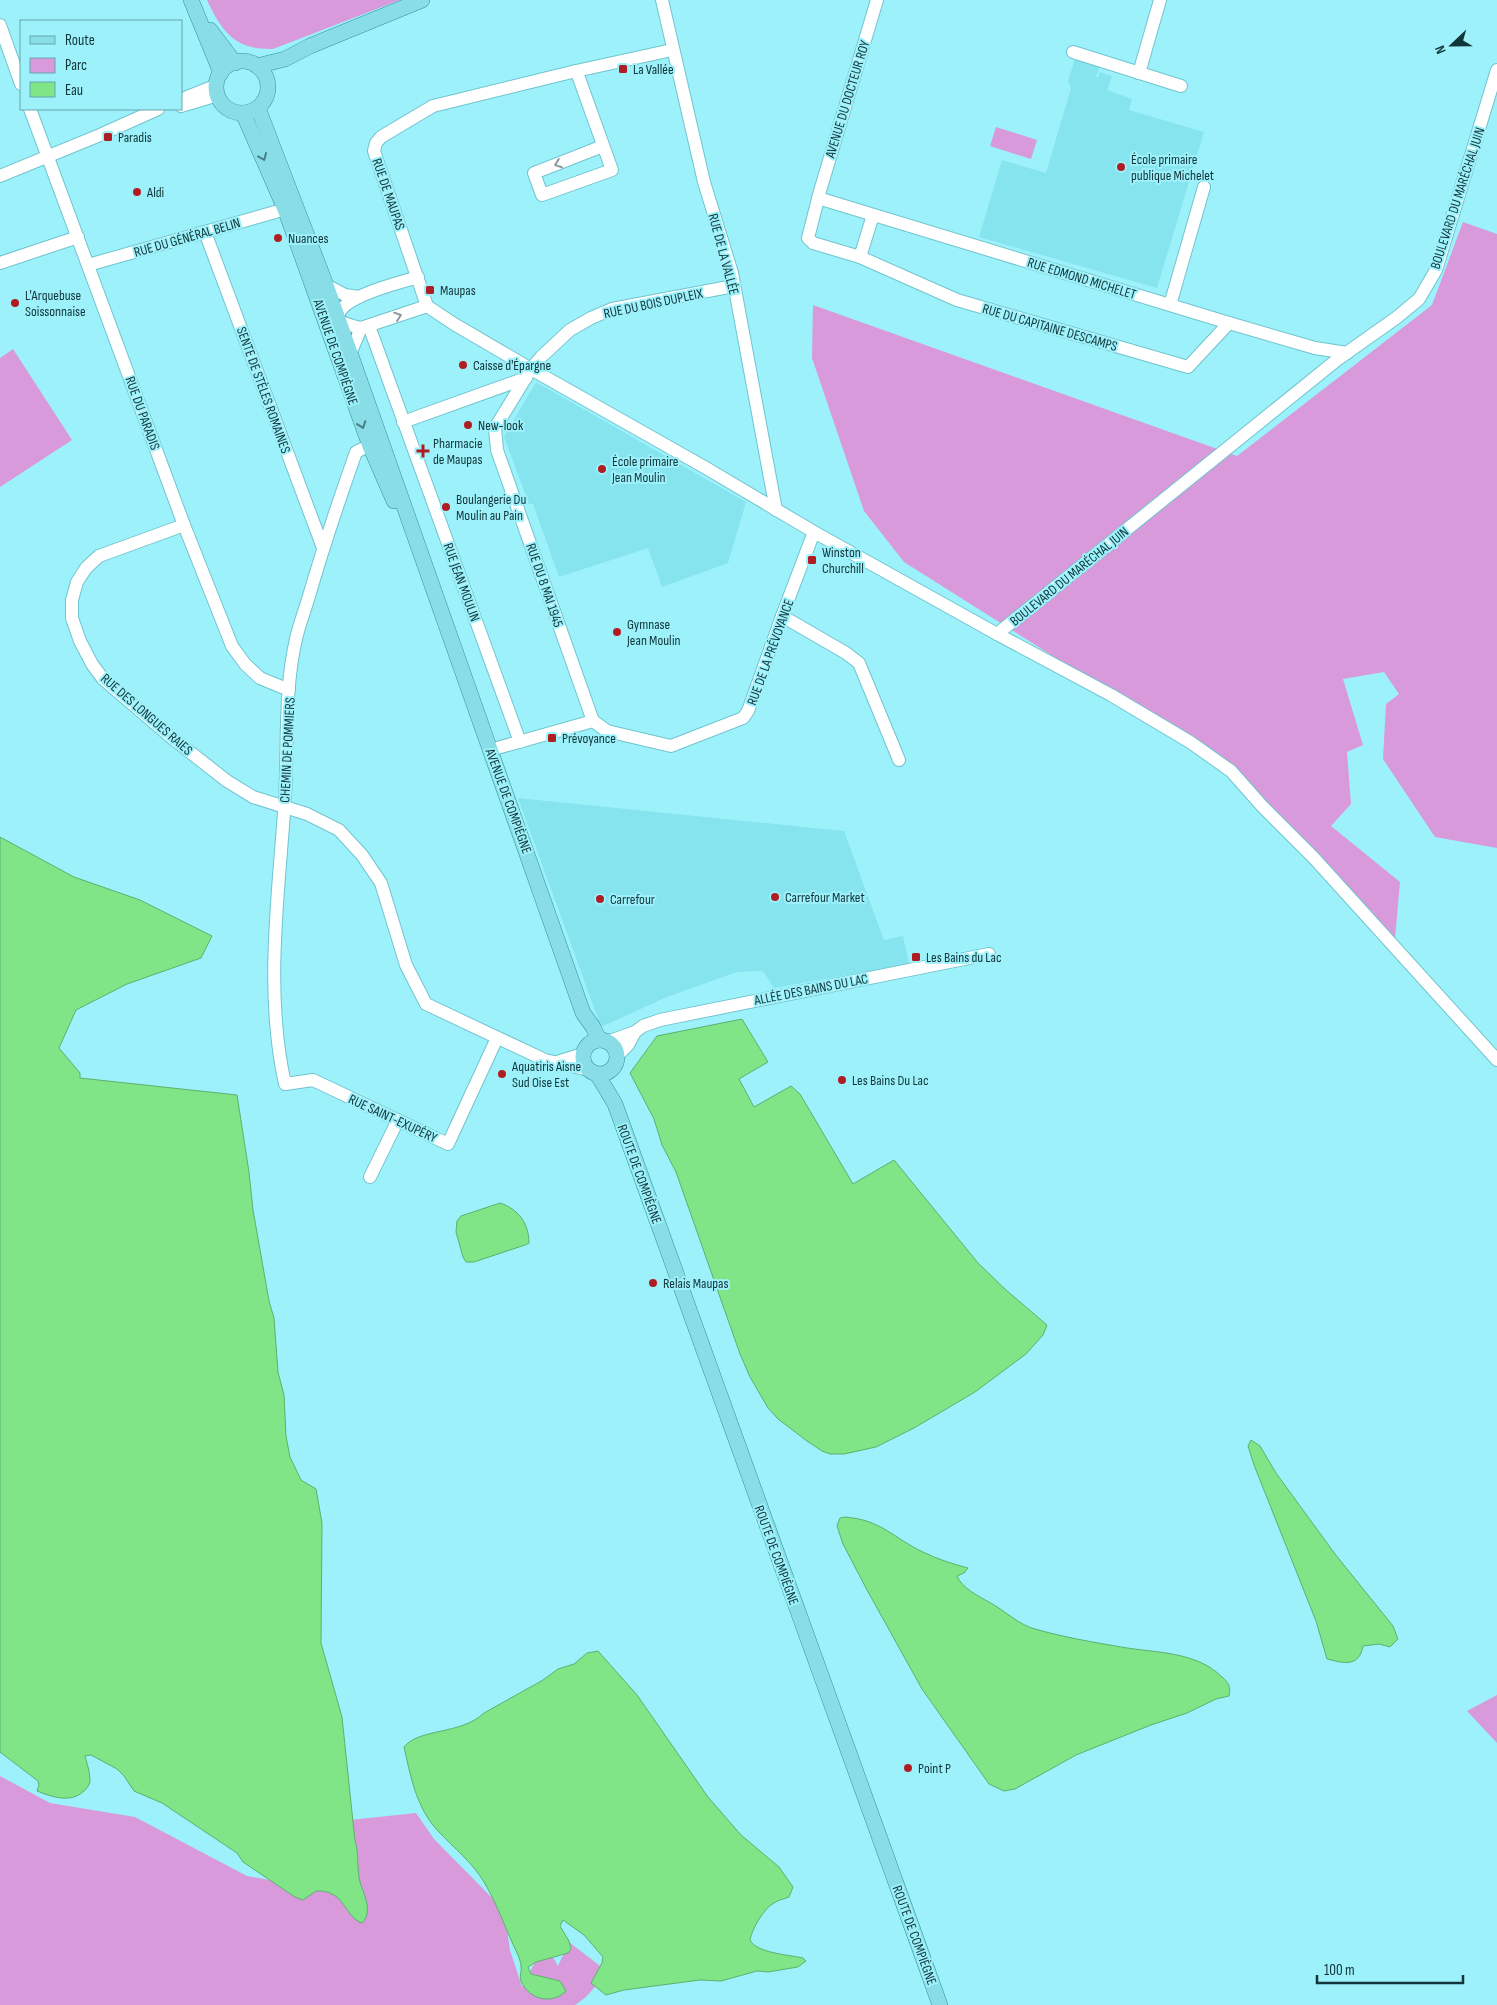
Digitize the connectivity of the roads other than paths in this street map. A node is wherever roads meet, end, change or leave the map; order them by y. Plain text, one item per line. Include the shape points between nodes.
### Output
1 (191, 0) edge
2 (422, 0) edge
3 (662, 0) edge
4 (877, 0) edge
5 (1160, 0) edge
6 (200, 17) junction
7 (0, 25) edge
8 (672, 50) junction
9 (1073, 52) dead end
10 (285, 58) junction
11 (235, 63) junction
12 (257, 66) junction
13 (1497, 70) edge
14 (576, 71) junction
15 (1139, 73) junction
16 (20, 81) edge
17 (268, 83) junction
18 (219, 84) junction
19 (1181, 86) dead end
20 (182, 99) edge
21 (182, 105) edge
22 (258, 108) junction
23 (30, 110) edge
24 (156, 110) edge
25 (169, 110) edge
26 (243, 113) junction
27 (139, 118) junction
28 (604, 146) junction
29 (48, 155) junction
30 (0, 176) edge
31 (1204, 187) dead end
32 (818, 198) junction
33 (291, 207) junction
34 (873, 215) junction
35 (205, 232) junction
36 (78, 237) junction
37 (860, 257) junction
38 (0, 263) edge
39 (88, 265) junction
40 (418, 277) junction
41 (734, 286) junction
42 (321, 289) junction
43 (359, 297) junction
44 (1170, 305) junction
45 (427, 306) junction
46 (338, 321) junction
47 (1229, 323) junction
48 (365, 327) junction
49 (334, 346) junction
50 (1347, 352) junction
51 (350, 354) junction
52 (529, 374) junction
53 (403, 422) junction
54 (375, 443) junction
55 (776, 510) junction
56 (184, 525) junction
57 (814, 532) junction
58 (323, 548) junction
59 (782, 616) junction
60 (997, 634) junction
61 (289, 690) junction
62 (592, 721) junction
63 (520, 742) junction
64 (490, 750) junction
65 (899, 760) dead end
66 (284, 806) junction
67 (989, 954) dead end
68 (635, 1032) junction
69 (497, 1038) junction
70 (594, 1045) junction
71 (1497, 1060) edge
72 (557, 1062) junction
73 (615, 1062) junction
74 (593, 1072) junction
75 (285, 1084) joint
76 (615, 1104) junction
77 (398, 1120) junction
78 (370, 1177) dead end
79 (940, 2005) edge

1 - 6 main road
2 - 10 main road
3 - 8 street, RUE DE LA VALLÉE
4 - 32 street, AVENUE DU DOCTEUR ROY
5 - 15 street
6 - 11 main road
6 - 18 main road
7 - 16 street
8 - 14 street, RUE DE MAUPAS
8 - 41 street, RUE DE LA VALLÉE via 704,182
9 - 15 street
10 - 12 main road
10 - 17 main road
11 - 12 main road
11 - 18 main road via 227,66
12 - 17 main road
13 - 50 street, BOULEVARD DU MARÉCHAL JUIN via 1436,270 1419,299
14 - 28 street
14 - 40 street, RUE DE MAUPAS via 433,106 376,143 374,152
15 - 19 street
17 - 22 main road via 268,93
18 - 20 street
18 - 21 street
18 - 26 main road via 222,102 228,108
22 - 26 main road
22 - 33 main road, AVENUE DE COMPIÈGNE
23 - 29 street, RUE DU PARADIS
24 - 27 street
25 - 27 street
26 -> 33 main road, AVENUE DE COMPIÈGNE
27 - 29 street
28 -> 28 street via 534,173 542,196 612,170
29 - 30 street
29 - 36 street, RUE DU PARADIS
31 - 44 street
32 - 34 street, RUE EDMOND MICHELET
32 - 37 street, RUE DU CAPITAINE DESCAMPS via 808,238 813,243
33 - 35 street, RUE DU GÉNÉRAL BELIN
33 - 42 main road, AVENUE DE COMPIÈGNE
34 - 37 street
34 - 44 street, RUE EDMOND MICHELET
35 - 39 street, RUE DU GÉNÉRAL BELIN
35 - 58 street, SENTE DE STÈLES ROMAINES
36 - 38 street
36 - 39 street, RUE DU PARADIS
37 - 47 street, RUE DU CAPITAINE DESCAMPS via 957,300 1188,366
39 - 56 street, RUE DU PARADIS
40 - 43 street
40 - 45 street, RUE DE MAUPAS
41 - 52 street, RUE DU BOIS DUPLEIX via 612,309 591,318 570,330 541,357
41 - 55 street, RUE DE LA VALLÉE
42 - 43 street
42 - 46 main road, AVENUE DE COMPIÈGNE
42 - 49 main road, AVENUE DE COMPIÈGNE
43 - 46 street via 339,313
44 - 47 street, RUE EDMOND MICHELET
48 -> 45 street
45 - 52 street, BOULEVARD DU MARÉCHAL JUIN
46 - 48 street
46 - 49 street
46 - 51 main road, AVENUE DE COMPIÈGNE
47 - 50 street, RUE EDMOND MICHELET via 1315,348
48 - 51 street
48 - 53 street, RUE JEAN MOULIN
49 -> 54 main road, AVENUE DE COMPIÈGNE
50 - 60 street, BOULEVARD DU MARÉCHAL JUIN
51 - 54 main road, AVENUE DE COMPIÈGNE
52 - 53 street
52 - 55 street, BOULEVARD DU MARÉCHAL JUIN via 706,468
52 - 62 street, RUE DU 8 MAI 1945 via 496,428 497,450
53 - 63 street, RUE JEAN MOULIN
54 - 58 street, CHEMIN DE POMMIERS via 356,452
54 - 64 main road, AVENUE DE COMPIÈGNE via 433,589
55 - 57 street, BOULEVARD DU MARÉCHAL JUIN
56 - 61 street, RUE DU PARADIS via 232,646 260,678
56 - 66 street, RUE DES LONGUES RAIES via 99,556 86,568 76,582 72,600 72,618 80,641 103,679 172,738 227,781 253,796
57 - 59 street, RUE DE LA PRÉVOYANCE
57 - 60 street, BOULEVARD DU MARÉCHAL JUIN
58 - 61 street, CHEMIN DE POMMIERS via 296,640
59 - 62 street, RUE DE LA PRÉVOYANCE via 743,718 671,746 607,730
59 - 65 street via 859,663
60 - 71 street via 1111,695 1190,742 1231,771
61 - 66 street, CHEMIN DE POMMIERS
62 - 63 street
63 - 64 street
64 - 70 main road, AVENUE DE COMPIÈGNE
66 - 69 street, RUE DES LONGUES RAIES via 339,830 362,855 381,883 406,966 426,1004
66 - 75 street, CHEMIN DE POMMIERS via 275,976 276,1022
67 - 68 street, ALLÉE DES BAINS DU LAC via 660,1020
68 - 70 street, ALLÉE DES BAINS DU LAC
68 - 73 street, ALLÉE DES BAINS DU LAC
69 - 72 street, RUE DES LONGUES RAIES via 545,1060
69 - 77 street, RUE SAINT-EXUPÉRY via 448,1144
70 - 72 street, ALLÉE DES BAINS DU LAC
70 - 73 main road via 614,1048
70 - 74 main road via 584,1063
72 - 74 street, RUE DES LONGUES RAIES
73 - 74 main road via 606,1074
73 - 76 main road
74 - 76 main road
75 - 77 street, RUE SAINT-EXUPÉRY via 313,1080
76 - 79 main road, ROUTE DE COMPIÈGNE
77 - 78 street

